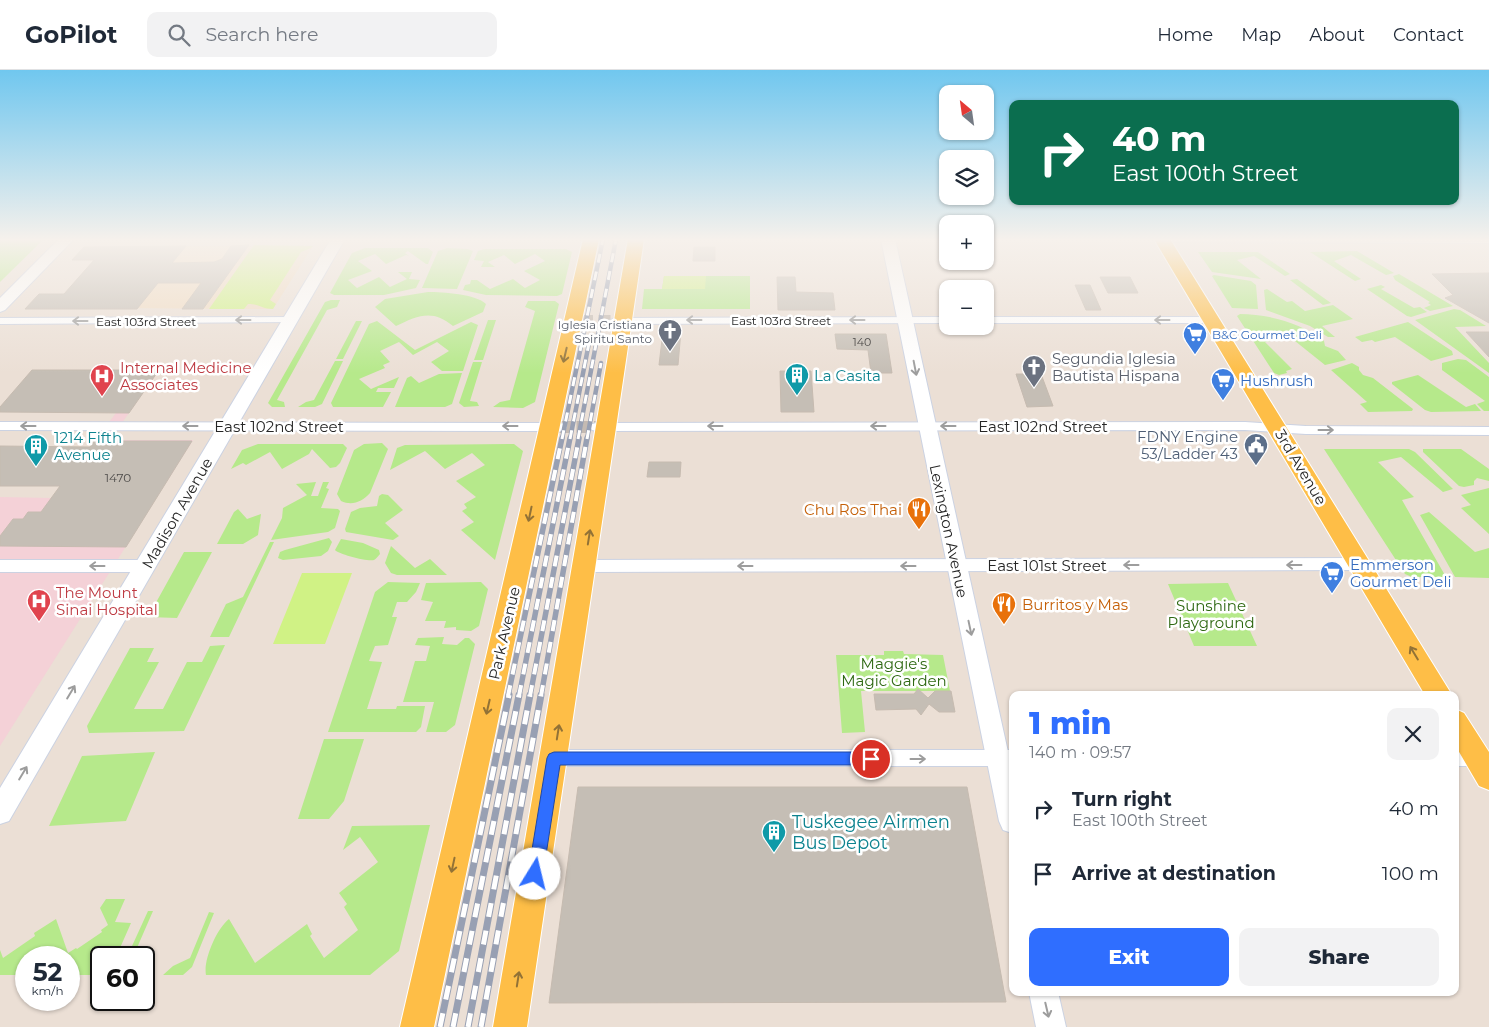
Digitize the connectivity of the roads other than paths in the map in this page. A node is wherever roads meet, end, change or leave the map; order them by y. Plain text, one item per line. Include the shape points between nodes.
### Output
1 (23, 284) edge
2 (313, 284) edge
3 (583, 284) edge
4 (627, 284) edge
5 (898, 284) edge
6 (1189, 284) edge
7 (0, 307) edge
8 (292, 320) junction
9 (906, 320) junction
10 (939, 320) edge
11 (994, 320) edge
12 (1211, 320) junction
13 (0, 321) edge
14 (619, 321) junction
15 (0, 426) edge
16 (228, 426) junction
17 (601, 426) junction
18 (927, 426) junction
19 (554, 427) junction
20 (1277, 428) junction
21 (1489, 431) edge
22 (1360, 564) junction
23 (957, 565) junction
24 (0, 566) edge
25 (146, 566) junction
26 (584, 566) junction
27 (1437, 691) edge
28 (1459, 730) edge
29 (554, 758) junction
30 (1005, 758) edge
31 (1474, 764) edge
32 (1009, 794) edge
33 (0, 812) edge
34 (1044, 996) edge
35 (417, 1027) edge
36 (510, 1027) edge
37 (1051, 1027) edge

1 - 7 main road
2 - 8 main road, Madison Avenue
3 -> 19 main road, Park Avenue
4 - 14 main road
5 - 9 main road, Lexington Avenue
6 - 12 main road, 3rd Avenue
8 -> 13 street, East 103rd Street
8 - 16 main road, Madison Avenue
9 - 10 street, East 103rd Street
9 -> 14 street, East 103rd Street
9 -> 18 main road, Lexington Avenue
12 -> 11 street
12 - 20 main road, 3rd Avenue
14 - 17 main road
16 -> 15 street, East 102nd Street
19 -> 16 street, East 102nd Street
16 - 25 main road, Madison Avenue
18 -> 17 street, East 102nd Street
26 -> 17 main road
20 -> 18 street, East 102nd Street
18 - 23 main road, Lexington Avenue
19 -> 35 main road, Park Avenue
20 -> 21 street, East 102nd Street
20 - 22 main road, 3rd Avenue
22 -> 23 street, East 101st Street
27 -> 22 main road, 3rd Avenue
23 -> 26 street, East 101st Street
23 -> 30 main road, Lexington Avenue
25 -> 24 street
33 -> 25 main road, Madison Avenue
29 -> 26 main road
28 - 31 main road
29 -> 30 street
36 -> 29 main road
30 - 32 main road, Lexington Avenue
34 -> 37 main road

